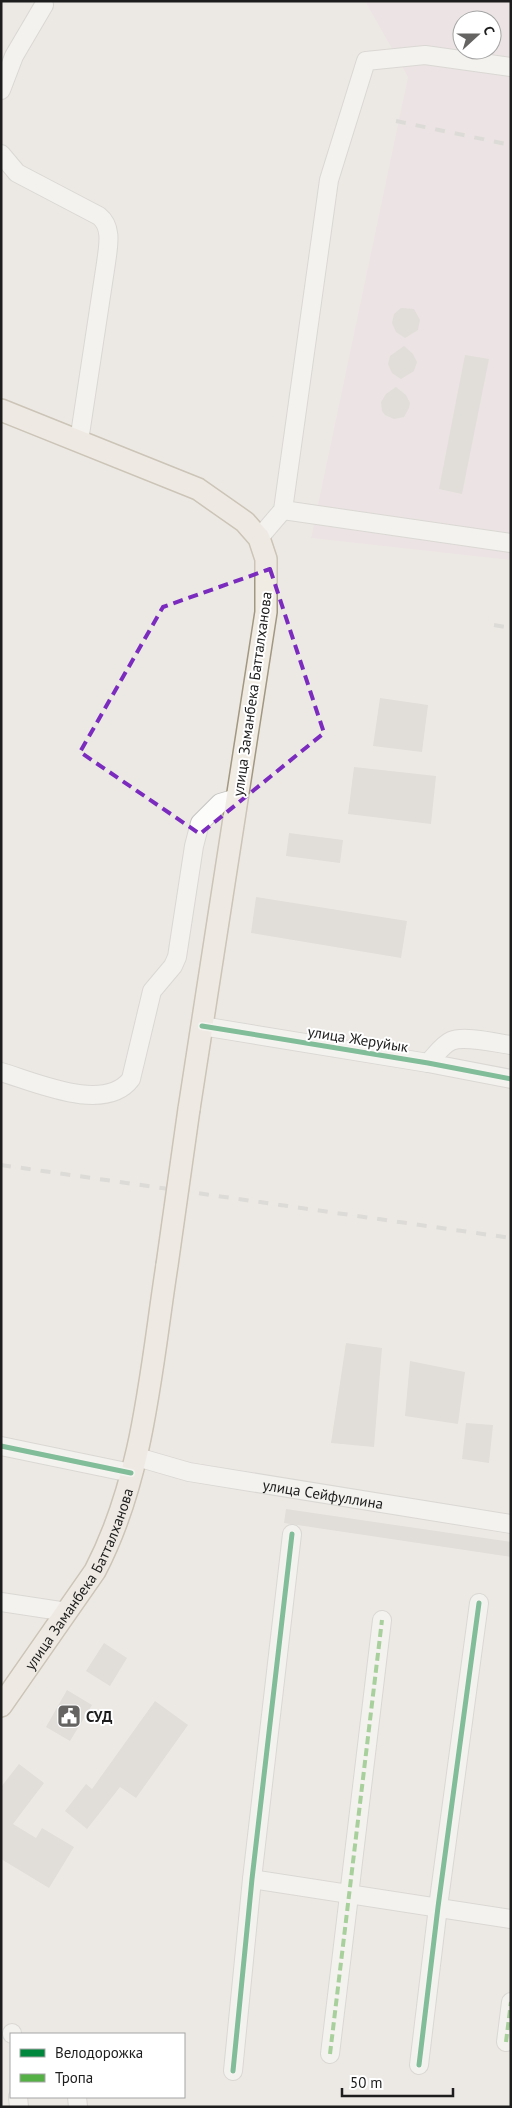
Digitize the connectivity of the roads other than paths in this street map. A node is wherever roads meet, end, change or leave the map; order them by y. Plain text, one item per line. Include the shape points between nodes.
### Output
1 (44, 5) dead end
2 (511, 66) edge
3 (1, 90) edge
4 (1, 154) edge
5 (1, 410) edge
6 (79, 441) junction
7 (283, 510) junction
8 (259, 538) junction
9 (511, 543) edge
10 (238, 798) junction
11 (202, 1026) junction
12 (511, 1045) edge
13 (428, 1063) junction
14 (1, 1072) edge
15 (511, 1079) edge
16 (1, 1446) edge
17 (134, 1465) junction
18 (511, 1524) edge
19 (292, 1534) dead end
20 (1, 1602) edge
21 (479, 1603) dead end
22 (67, 1612) junction
23 (382, 1620) dead end
24 (1, 1706) edge
25 (252, 1880) junction
26 (350, 1894) junction
27 (438, 1907) junction
28 (511, 1919) edge
29 (511, 2002) edge
30 (506, 2042) dead end
31 (330, 2054) dead end
32 (419, 2065) dead end
33 (233, 2071) dead end

1 - 3 street via 14,56
2 - 7 street via 425,55 366,60 329,180
4 - 6 street via 17,173 99,216 106,221 108,228 109,241
5 - 6 main road, улица Заманбека Батталханова
6 - 8 main road, улица Заманбека Батталханова via 198,489 245,522
7 - 8 street
7 - 9 street
8 - 10 main road, улица Заманбека Батталханова via 266,559 266,612
10 - 11 main road, улица Заманбека Батталханова
10 - 14 street via 220,803 200,823 177,957 152,991 131,1079 126,1085 111,1094 81,1095
11 - 13 street, улица Жеруйык
11 - 17 main road, улица Заманбека Батталханова, bridge
12 - 13 street via 461,1039 451,1041
13 - 15 street, улица Жеруйык
16 - 17 street, улица Сейфуллина
17 - 18 street, улица Сейфуллина
17 - 22 main road, улица Заманбека Батталханова via 108,1548
19 - 25 street
20 - 22 street
21 - 27 street
22 - 24 main road, улица Заманбека Батталханова
23 - 26 street
25 - 26 street
25 - 33 street
26 - 27 street
26 - 31 street
27 - 28 street
27 - 32 street
29 - 30 street

